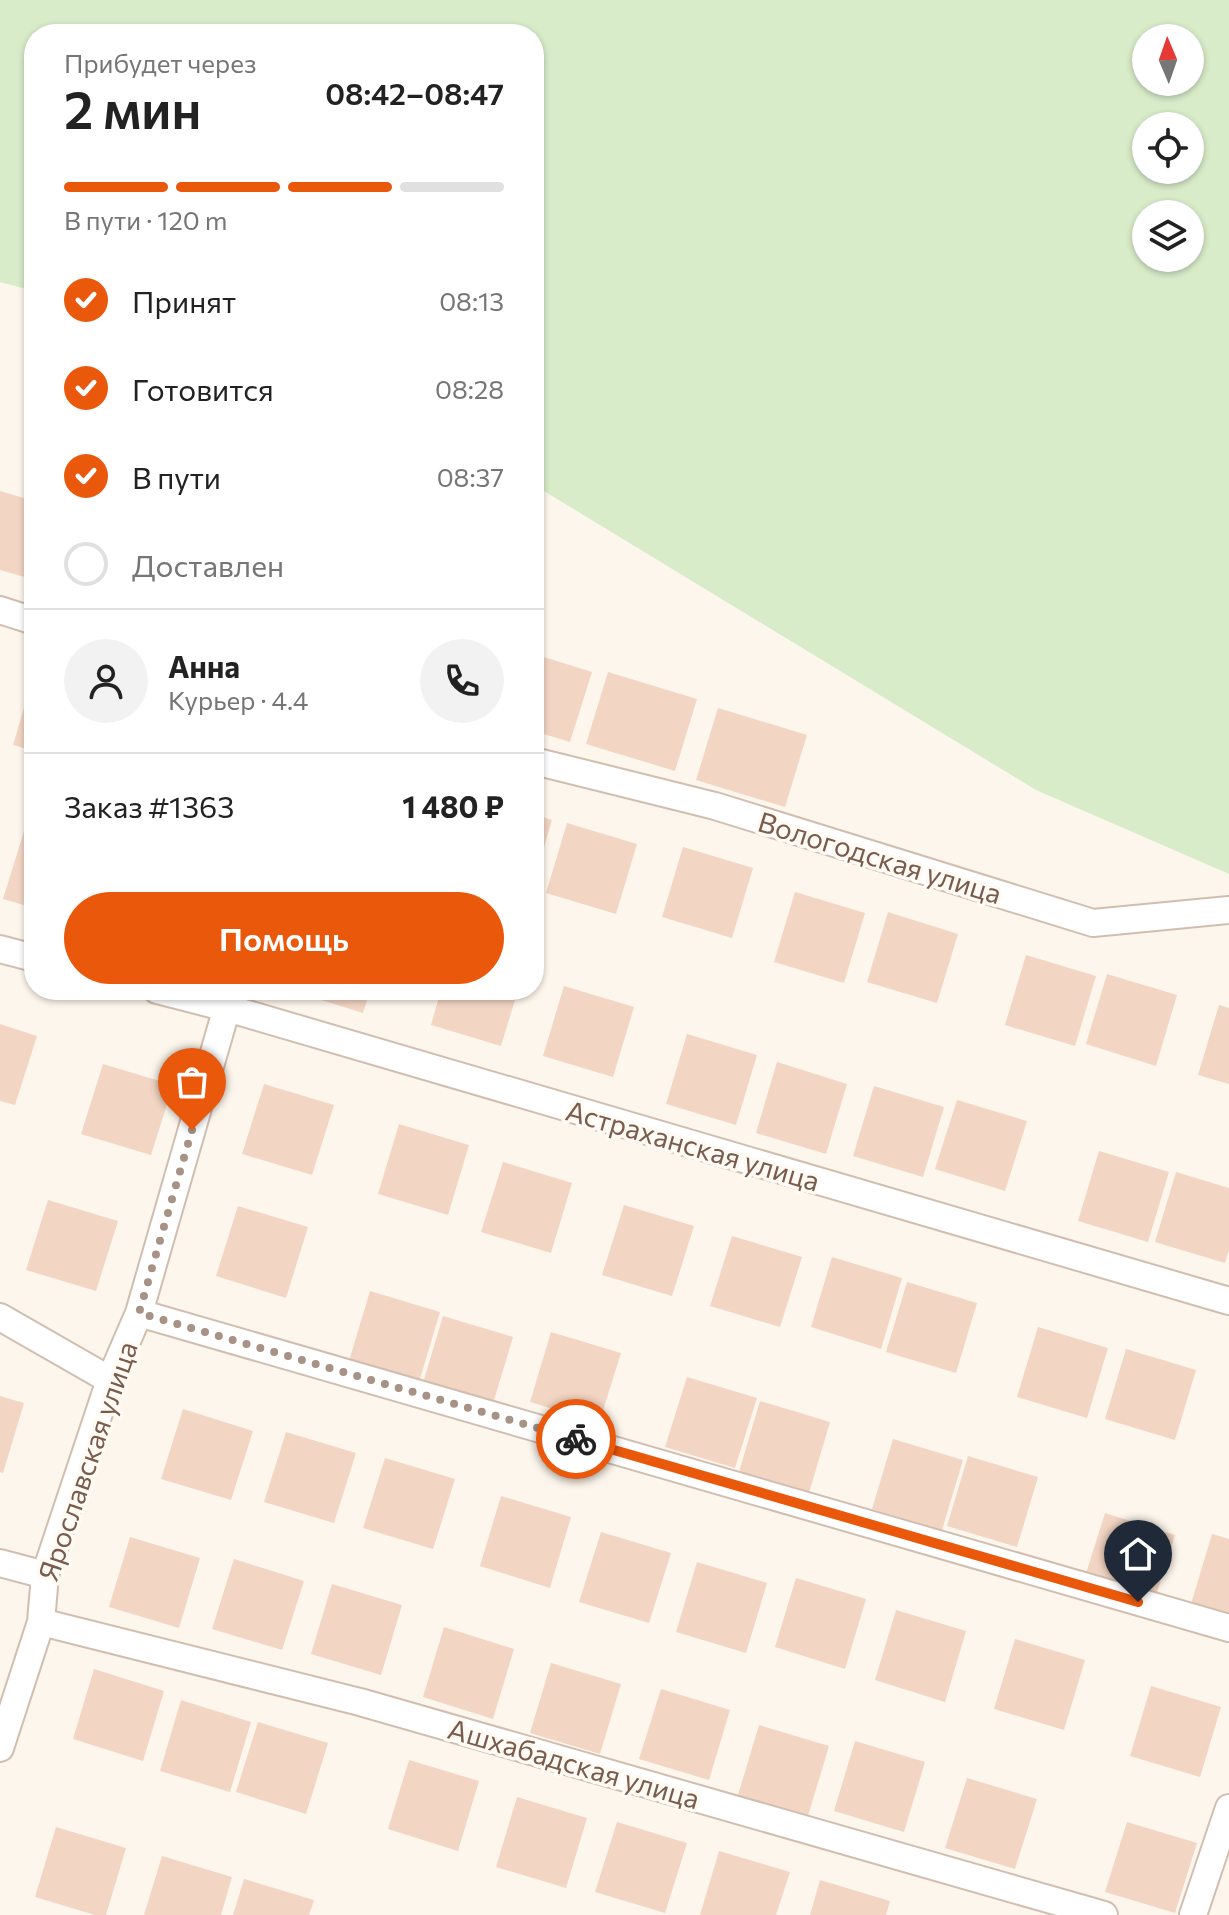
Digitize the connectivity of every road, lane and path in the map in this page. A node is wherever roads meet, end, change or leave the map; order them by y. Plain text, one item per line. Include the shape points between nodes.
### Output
1 (0, 610) edge
2 (24, 618) edge
3 (544, 763) edge
4 (1229, 910) edge
5 (0, 949) edge
6 (24, 955) edge
7 (230, 1000) edge
8 (233, 1000) edge
9 (1229, 1301) edge
10 (139, 1313) junction
11 (0, 1317) edge
12 (110, 1380) junction
13 (0, 1563) edge
14 (45, 1575) junction
15 (41, 1622) junction
16 (1229, 1628) edge
17 (0, 1748) edge
18 (1229, 1808) edge
19 (1104, 1915) edge
20 (1193, 1915) edge

1 - 2 street
3 - 4 street, Вологодская улица via 715,806 1093,923
5 - 6 street
7 - 10 street, Ярославская улица
8 - 9 street, Астраханская улица
10 - 12 street, Ярославская улица
10 - 16 street
11 - 12 street
12 - 14 street, Ярославская улица
13 - 14 street
14 - 15 street, Ярославская улица
15 - 17 street, Ярославская улица
15 - 19 street, Ашхабадская улица via 360,1702
18 - 20 street

